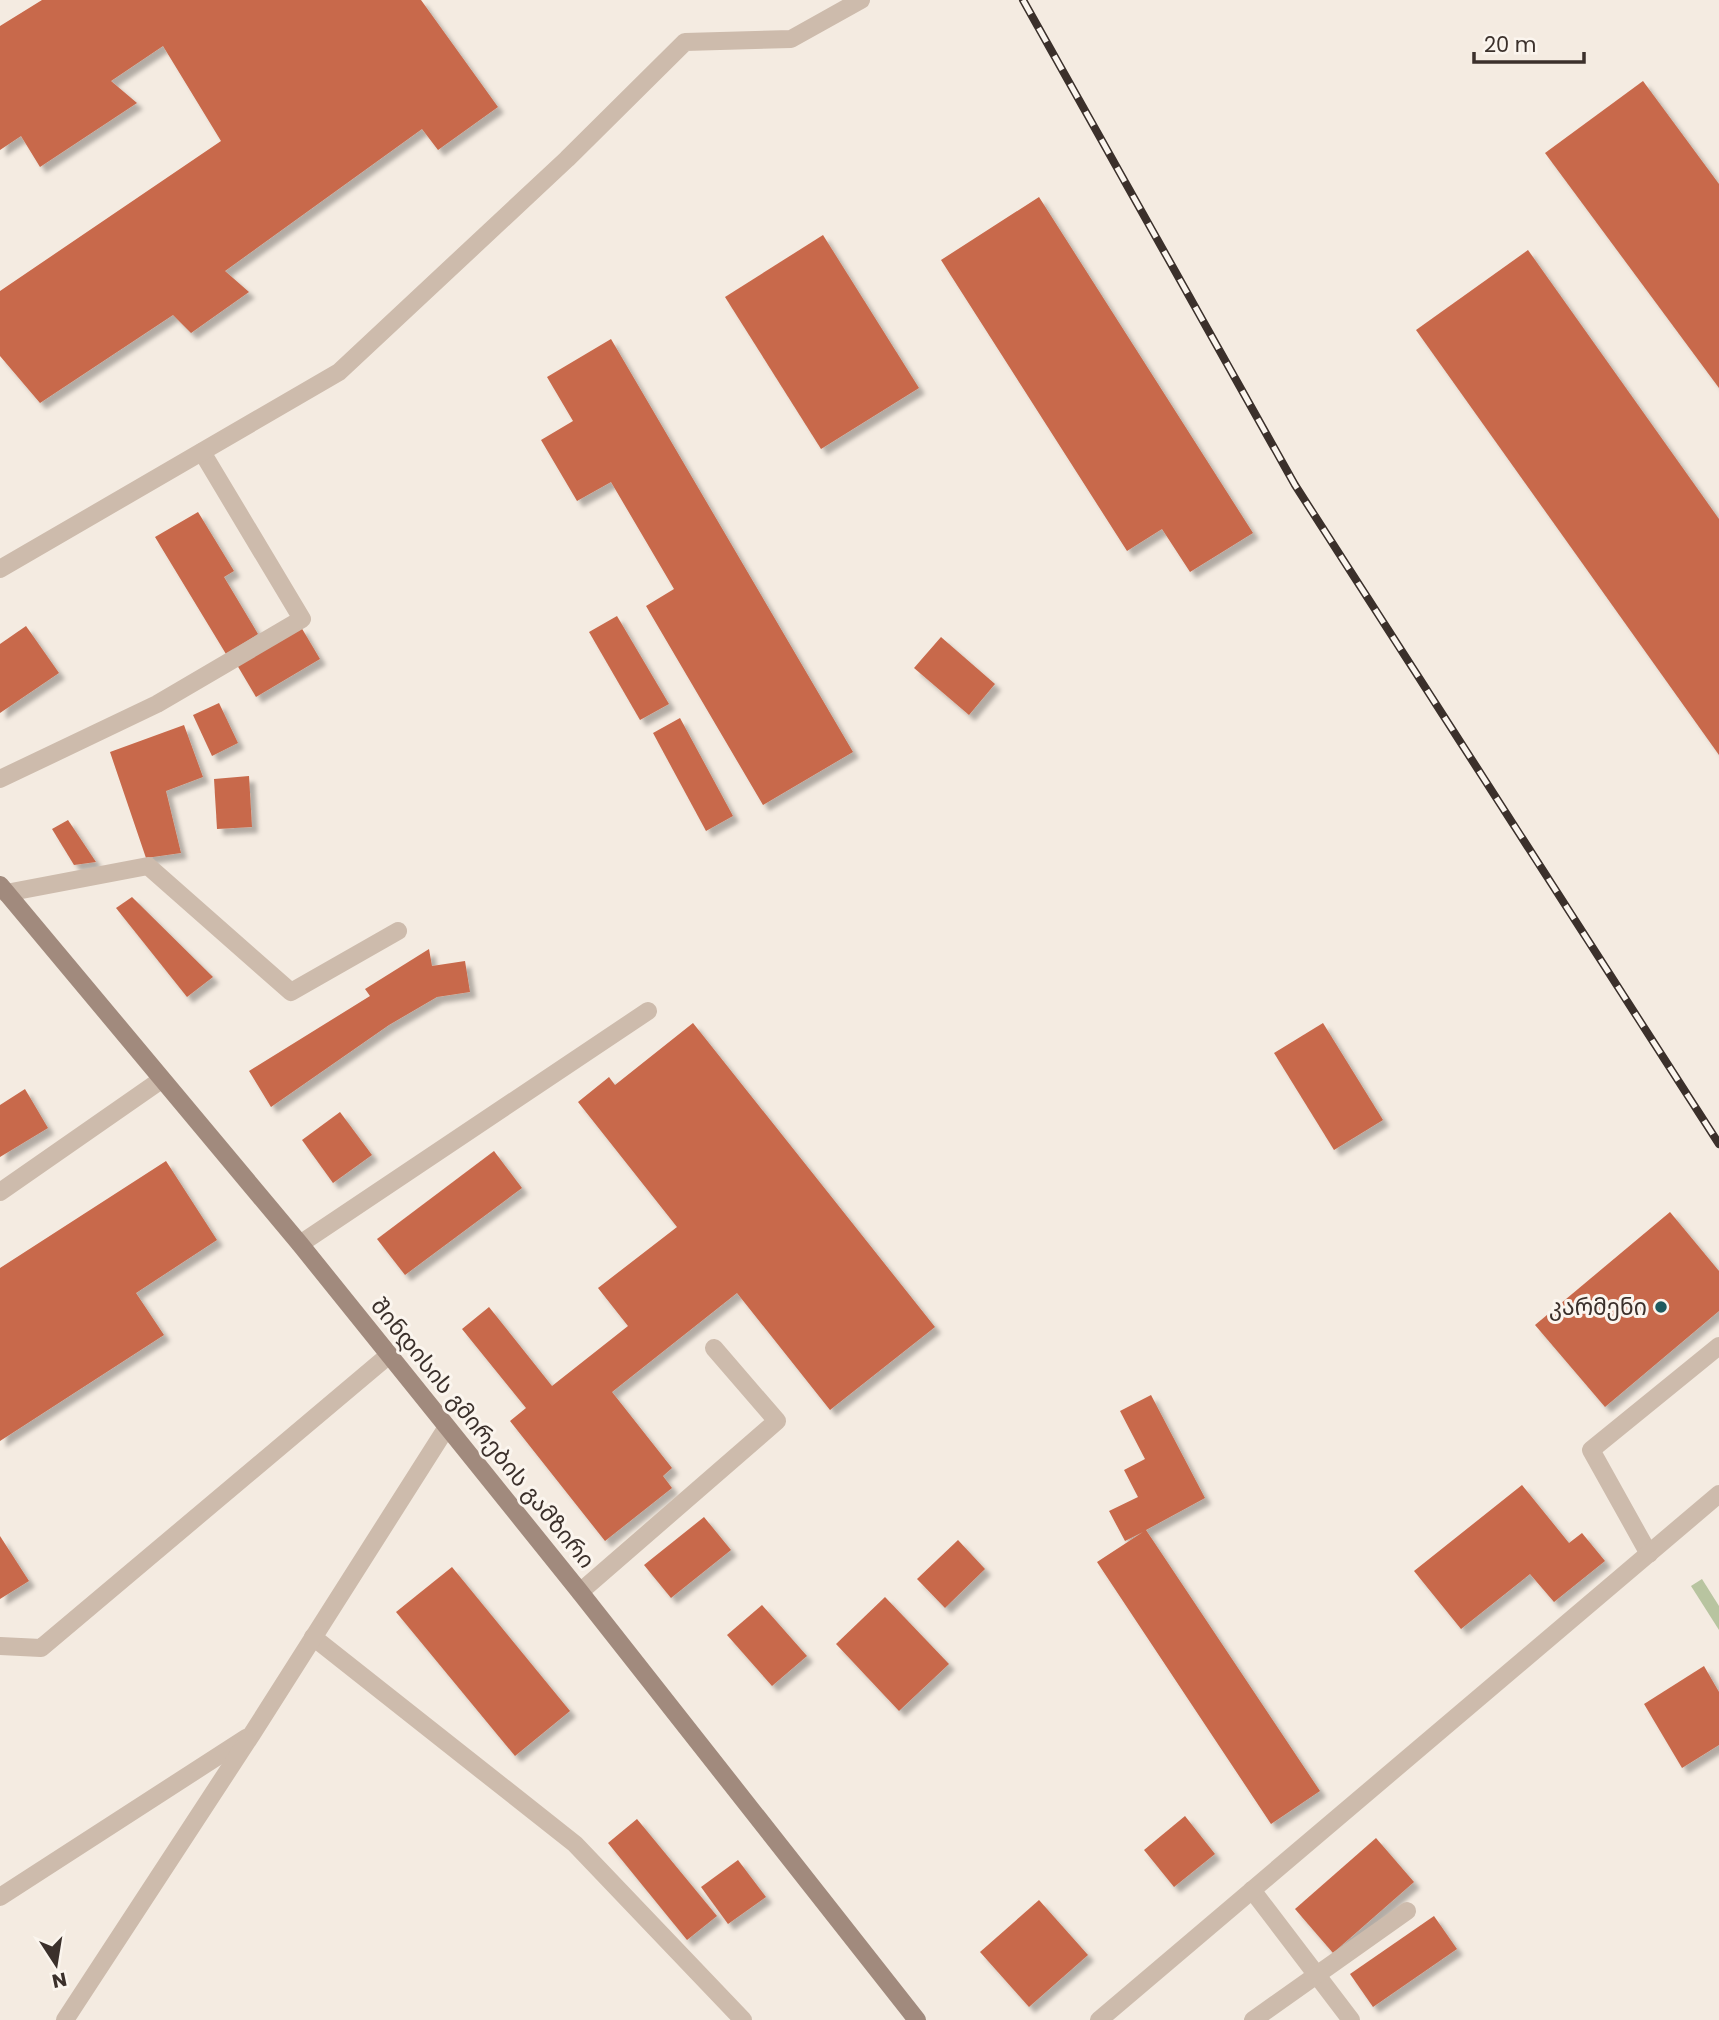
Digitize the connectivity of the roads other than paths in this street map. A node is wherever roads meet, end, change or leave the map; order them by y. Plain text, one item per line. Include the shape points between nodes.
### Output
1 (861, 0) edge
2 (202, 452) junction
3 (0, 569) edge
4 (0, 779) edge
5 (3, 889) edge
6 (398, 931) dead end
7 (648, 1011) dead end
8 (161, 1080) junction
9 (0, 1192) edge
10 (300, 1244) junction
11 (1719, 1346) edge
12 (714, 1348) dead end
13 (389, 1355) junction
14 (447, 1427) junction
15 (1719, 1494) edge
16 (1649, 1554) junction
17 (580, 1592) junction
18 (313, 1637) junction
19 (0, 1646) edge
20 (252, 1734) junction
21 (1252, 1890) junction
22 (0, 1897) edge
23 (1407, 1911) dead end
24 (1316, 1975) junction
25 (65, 2020) edge
26 (743, 2020) edge
27 (917, 2020) edge
28 (1099, 2020) edge
29 (1253, 2020) edge
30 (1351, 2020) edge

1 - 2 street via 791,38 685,42 339,372
2 - 3 street
2 - 4 street via 302,620 157,704
5 - 6 street via 148,866 291,992
5 - 8 main road, შინდისის გმირების გამზირი
7 - 10 street
8 - 9 street
8 - 10 main road, შინდისის გმირების გამზირი
10 - 13 main road, შინდისის გმირების გამზირი
11 - 16 street via 1591,1450
12 - 17 street via 777,1421
13 - 14 main road, შინდისის გმირების გამზირი
13 - 19 street via 41,1648
14 - 17 main road, შინდისის გმირების გამზირი
14 - 18 street
15 - 16 street
16 - 21 street
17 - 27 main road, შინდისის გმირების გამზირი
18 - 20 street
18 - 26 street via 575,1844
20 - 22 street
20 - 25 street
21 - 24 street
21 - 28 street
23 - 24 street
24 - 29 street
24 - 30 street

